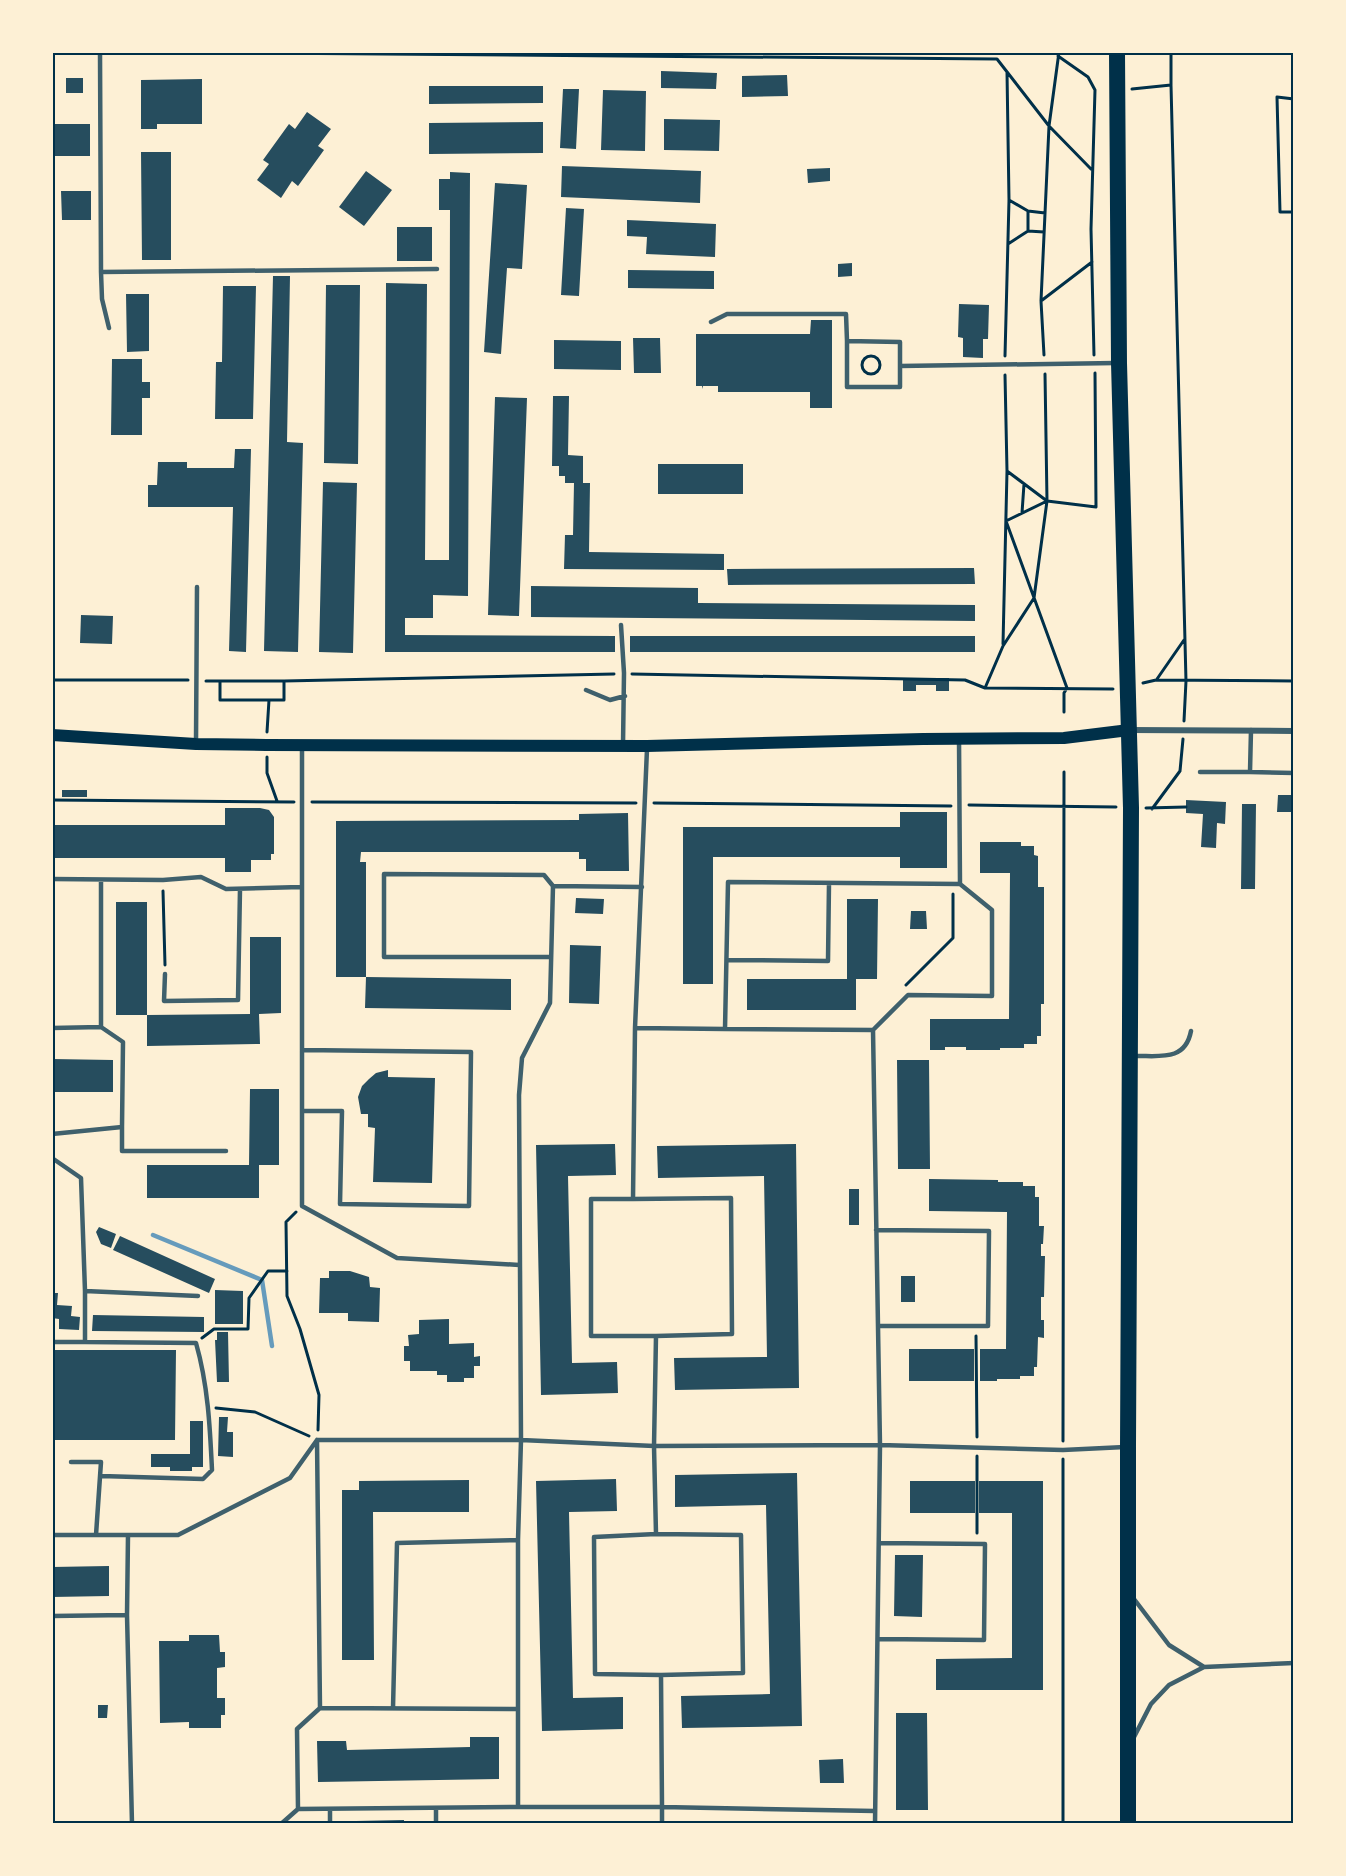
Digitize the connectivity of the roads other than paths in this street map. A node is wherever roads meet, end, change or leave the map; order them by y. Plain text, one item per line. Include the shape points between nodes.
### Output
1 (1117, 52) edge
2 (100, 53) edge
3 (437, 269) dead end
4 (101, 272) junction
5 (711, 322) dead end
6 (109, 328) dead end
7 (847, 341) junction
8 (1119, 363) junction
9 (900, 366) junction
10 (197, 587) dead end
11 (621, 625) dead end
12 (586, 690) dead end
13 (625, 696) junction
14 (1129, 730) junction
15 (1251, 730) junction
16 (1293, 731) edge
17 (52, 735) edge
18 (959, 738) junction
19 (196, 744) junction
20 (302, 746) junction
21 (623, 746) junction
22 (647, 746) junction
23 (1200, 772) dead end
24 (1250, 772) junction
25 (1293, 773) edge
26 (52, 879) edge
27 (101, 880) junction
28 (829, 883) junction
29 (960, 884) junction
30 (553, 886) junction
31 (300, 887) junction
32 (642, 887) junction
33 (240, 888) junction
34 (550, 957) junction
35 (727, 960) junction
36 (165, 974) road end
37 (101, 1027) junction
38 (52, 1028) edge
39 (635, 1028) junction
40 (725, 1029) junction
41 (873, 1030) junction
42 (1191, 1031) dead end
43 (302, 1050) junction
44 (1130, 1056) junction
45 (302, 1111) junction
46 (122, 1127) junction
47 (52, 1134) edge
48 (226, 1151) dead end
49 (52, 1158) edge
50 (633, 1199) junction
51 (876, 1230) junction
52 (519, 1265) junction
53 (85, 1291) junction
54 (198, 1296) dead end
55 (878, 1326) junction
56 (656, 1336) junction
57 (52, 1342) edge
58 (85, 1342) junction
59 (317, 1440) junction
60 (521, 1440) junction
61 (880, 1445) junction
62 (654, 1446) junction
63 (1128, 1447) junction
64 (71, 1462) dead end
65 (100, 1476) junction
66 (656, 1534) junction
67 (52, 1535) edge
68 (96, 1535) junction
69 (128, 1535) junction
70 (518, 1540) junction
71 (879, 1543) junction
72 (1128, 1592) junction
73 (127, 1615) junction
74 (52, 1616) edge
75 (878, 1638) junction
76 (1293, 1663) edge
77 (1204, 1667) junction
78 (661, 1675) junction
79 (320, 1708) junction
80 (393, 1708) junction
81 (517, 1709) junction
82 (1128, 1748) junction
83 (518, 1807) junction
84 (662, 1807) junction
85 (436, 1808) junction
86 (298, 1809) junction
87 (330, 1809) junction
88 (875, 1811) junction
89 (132, 1824) edge
90 (281, 1824) edge
91 (330, 1824) edge
92 (436, 1824) edge
93 (662, 1824) edge
94 (875, 1824) edge
95 (1128, 1824) edge

1 - 8 highway
2 - 4 lane
3 - 4 lane
4 - 6 lane
5 - 7 lane via 727,314 846,314
7 - 9 lane via 900,342
7 - 9 lane via 847,387 900,387
8 - 9 lane
8 - 14 highway
10 - 19 lane
11 - 13 lane
12 - 13 lane via 610,700
13 - 21 lane
14 - 15 street
14 - 18 main road via 1064,738
14 - 44 highway
15 - 16 street
15 - 24 lane
17 - 19 main road
18 - 22 main road
18 - 29 lane
19 - 20 main road
20 - 21 main road
20 - 31 lane
21 - 22 main road
22 - 32 lane
23 - 24 lane
24 - 25 lane
26 - 27 lane
27 - 33 lane via 201,877 226,889
27 - 37 lane
28 - 29 lane
28 - 35 lane via 828,961
28 - 35 lane via 728,882
29 - 41 lane via 992,910 992,996 908,995
30 - 32 lane
30 - 34 lane
30 - 34 lane via 544,876 384,874 384,957
31 - 33 lane
31 - 43 lane
32 - 39 lane
33 - 36 lane via 238,1000 164,1001
34 - 52 lane via 550,1003 522,1058
35 - 40 lane
37 - 38 lane
37 - 46 lane via 123,1041
39 - 40 lane
39 - 50 lane
40 - 41 lane
41 - 51 lane
42 - 44 lane via 1189,1042 1176,1054
43 - 45 lane
43 - 45 lane via 471,1052 469,1206 340,1204 342,1111
44 - 63 highway
45 - 52 lane via 302,1206 397,1258
46 - 47 lane
46 - 48 lane via 122,1151
49 - 53 lane via 81,1178
50 - 56 lane via 591,1199 591,1336
50 - 56 lane via 732,1198 732,1334
51 - 55 lane
51 - 55 lane via 989,1231 988,1326
52 - 60 lane
53 - 54 lane
53 - 58 lane
55 - 61 lane
56 - 62 lane
57 - 58 lane
58 - 65 lane via 196,1343 209,1407 212,1470 203,1479
59 - 60 lane
59 - 69 lane via 290,1478 178,1535
59 - 79 lane
60 - 62 lane
60 - 70 lane
61 - 62 lane
61 - 63 lane via 1063,1450
61 - 71 lane
62 - 66 lane
63 - 72 highway
64 - 65 lane via 100,1462
65 - 68 lane
66 - 78 lane via 594,1537 595,1674
66 - 78 lane via 741,1535 743,1673
67 - 68 lane
68 - 69 lane
69 - 73 lane
70 - 80 lane via 397,1543
70 - 81 lane
71 - 75 lane
71 - 75 lane via 986,1544 984,1640
72 - 77 lane via 1169,1645
72 - 82 highway
73 - 74 lane
73 - 89 lane
75 - 88 lane
76 - 77 lane
77 - 82 lane via 1168,1685 1151,1704
78 - 84 lane
79 - 80 lane
79 - 86 lane via 297,1729
80 - 81 lane
81 - 83 lane
82 - 95 highway
83 - 84 lane
83 - 85 lane
84 - 88 lane
84 - 93 lane
85 - 87 lane
85 - 92 lane
86 - 87 lane
86 - 90 lane
87 - 91 lane
88 - 94 lane

